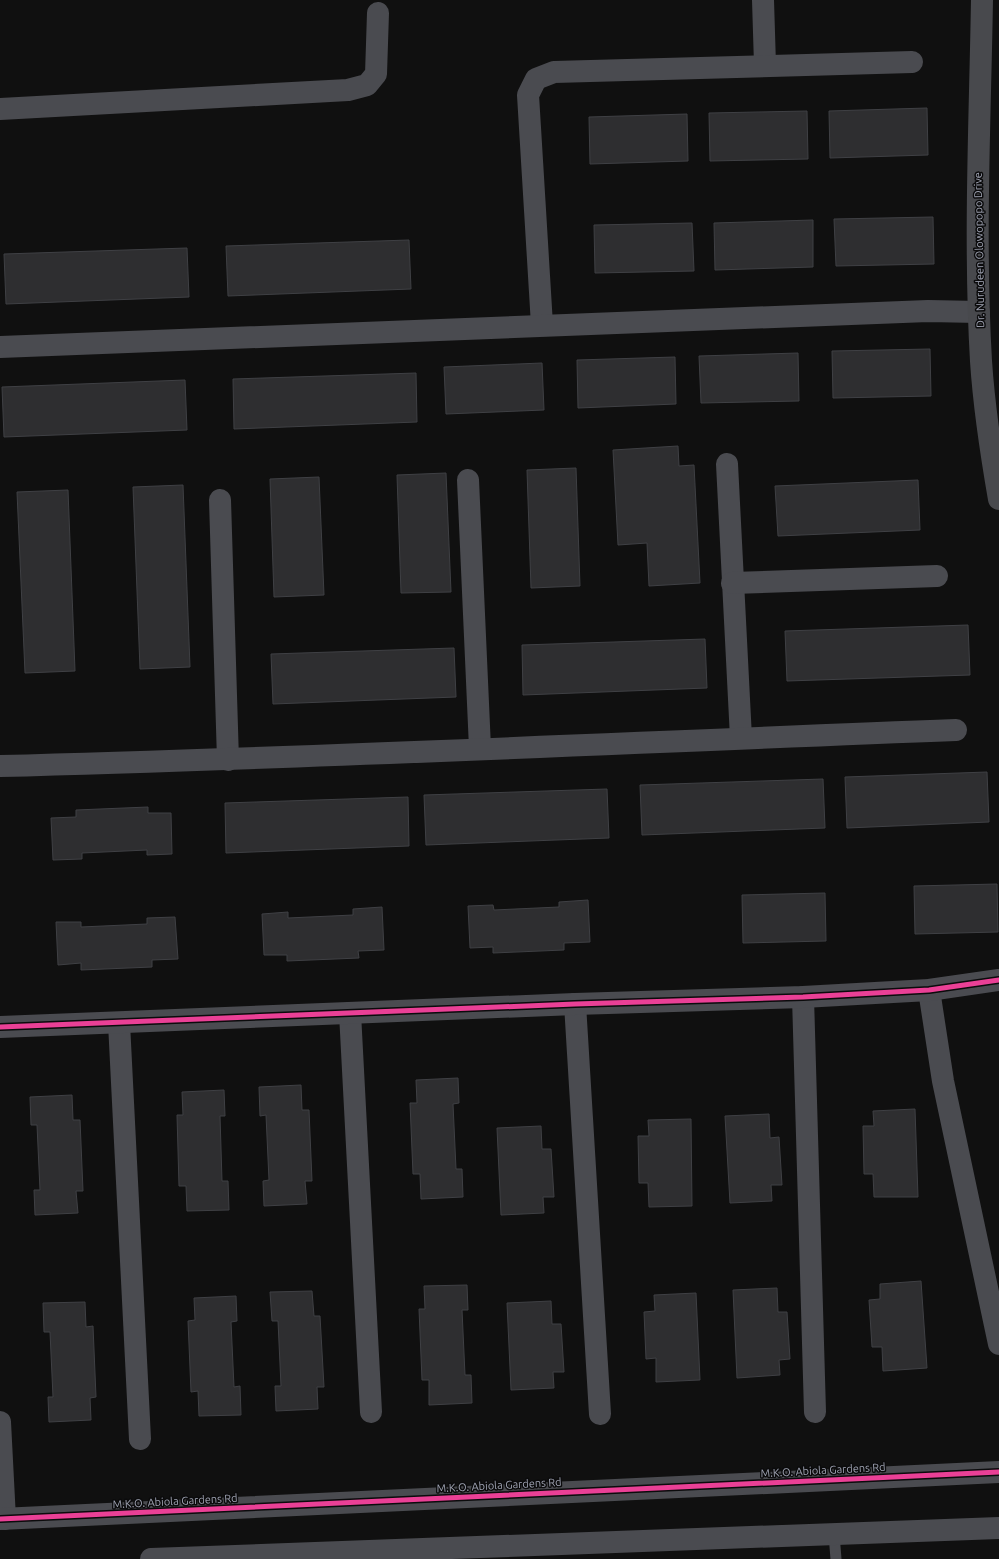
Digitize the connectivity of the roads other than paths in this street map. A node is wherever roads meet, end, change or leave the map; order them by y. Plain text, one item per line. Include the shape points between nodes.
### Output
1 (763, 0) edge
2 (982, 0) edge
3 (378, 13) dead end
4 (912, 62) dead end
5 (765, 65) junction
6 (0, 109) edge
7 (979, 312) junction
8 (542, 325) junction
9 (0, 347) edge
10 (727, 464) dead end
11 (468, 480) dead end
12 (999, 499) edge
13 (220, 500) dead end
14 (937, 576) dead end
15 (732, 583) junction
16 (956, 730) dead end
17 (741, 738) junction
18 (480, 748) junction
19 (228, 760) junction
20 (0, 766) edge
21 (999, 980) edge
22 (929, 990) junction
23 (803, 997) junction
24 (575, 1004) junction
25 (350, 1013) junction
26 (119, 1023) junction
27 (0, 1027) edge
28 (999, 1344) edge
29 (371, 1412) dead end
30 (815, 1412) dead end
31 (600, 1414) dead end
32 (0, 1422) edge
33 (140, 1439) dead end
34 (999, 1472) edge
35 (2, 1519) edge
36 (999, 1528) edge
37 (834, 1534) junction
38 (471, 1553) edge
39 (151, 1559) edge
40 (836, 1559) edge

1 - 5 street
2 - 7 main road, Dr. Nurudeen Olowopopo Drive via 978,189
3 - 6 street via 376,74 367,85 354,89
4 - 5 street
5 - 8 street via 554,72 536,79 528,96
7 - 8 street via 928,311
7 - 12 main road, Dr. Nurudeen Olowopopo Drive via 989,442
8 - 9 street
10 - 15 street
11 - 18 street
13 - 19 street
14 - 15 street
15 - 17 street
16 - 17 street
17 - 18 street
18 - 19 street
19 - 20 street
21 - 22 street
22 - 23 street
22 - 28 street via 943,1081
23 - 24 street
23 - 30 street
24 - 25 street
24 - 31 street
25 - 26 street
25 - 29 street
26 - 27 street
26 - 33 street
32 - 35 street
34 - 35 street, M.K.O. Abiola Gardens Rd
36 - 37 street
37 - 38 street
37 - 40 lane
38 - 39 street

